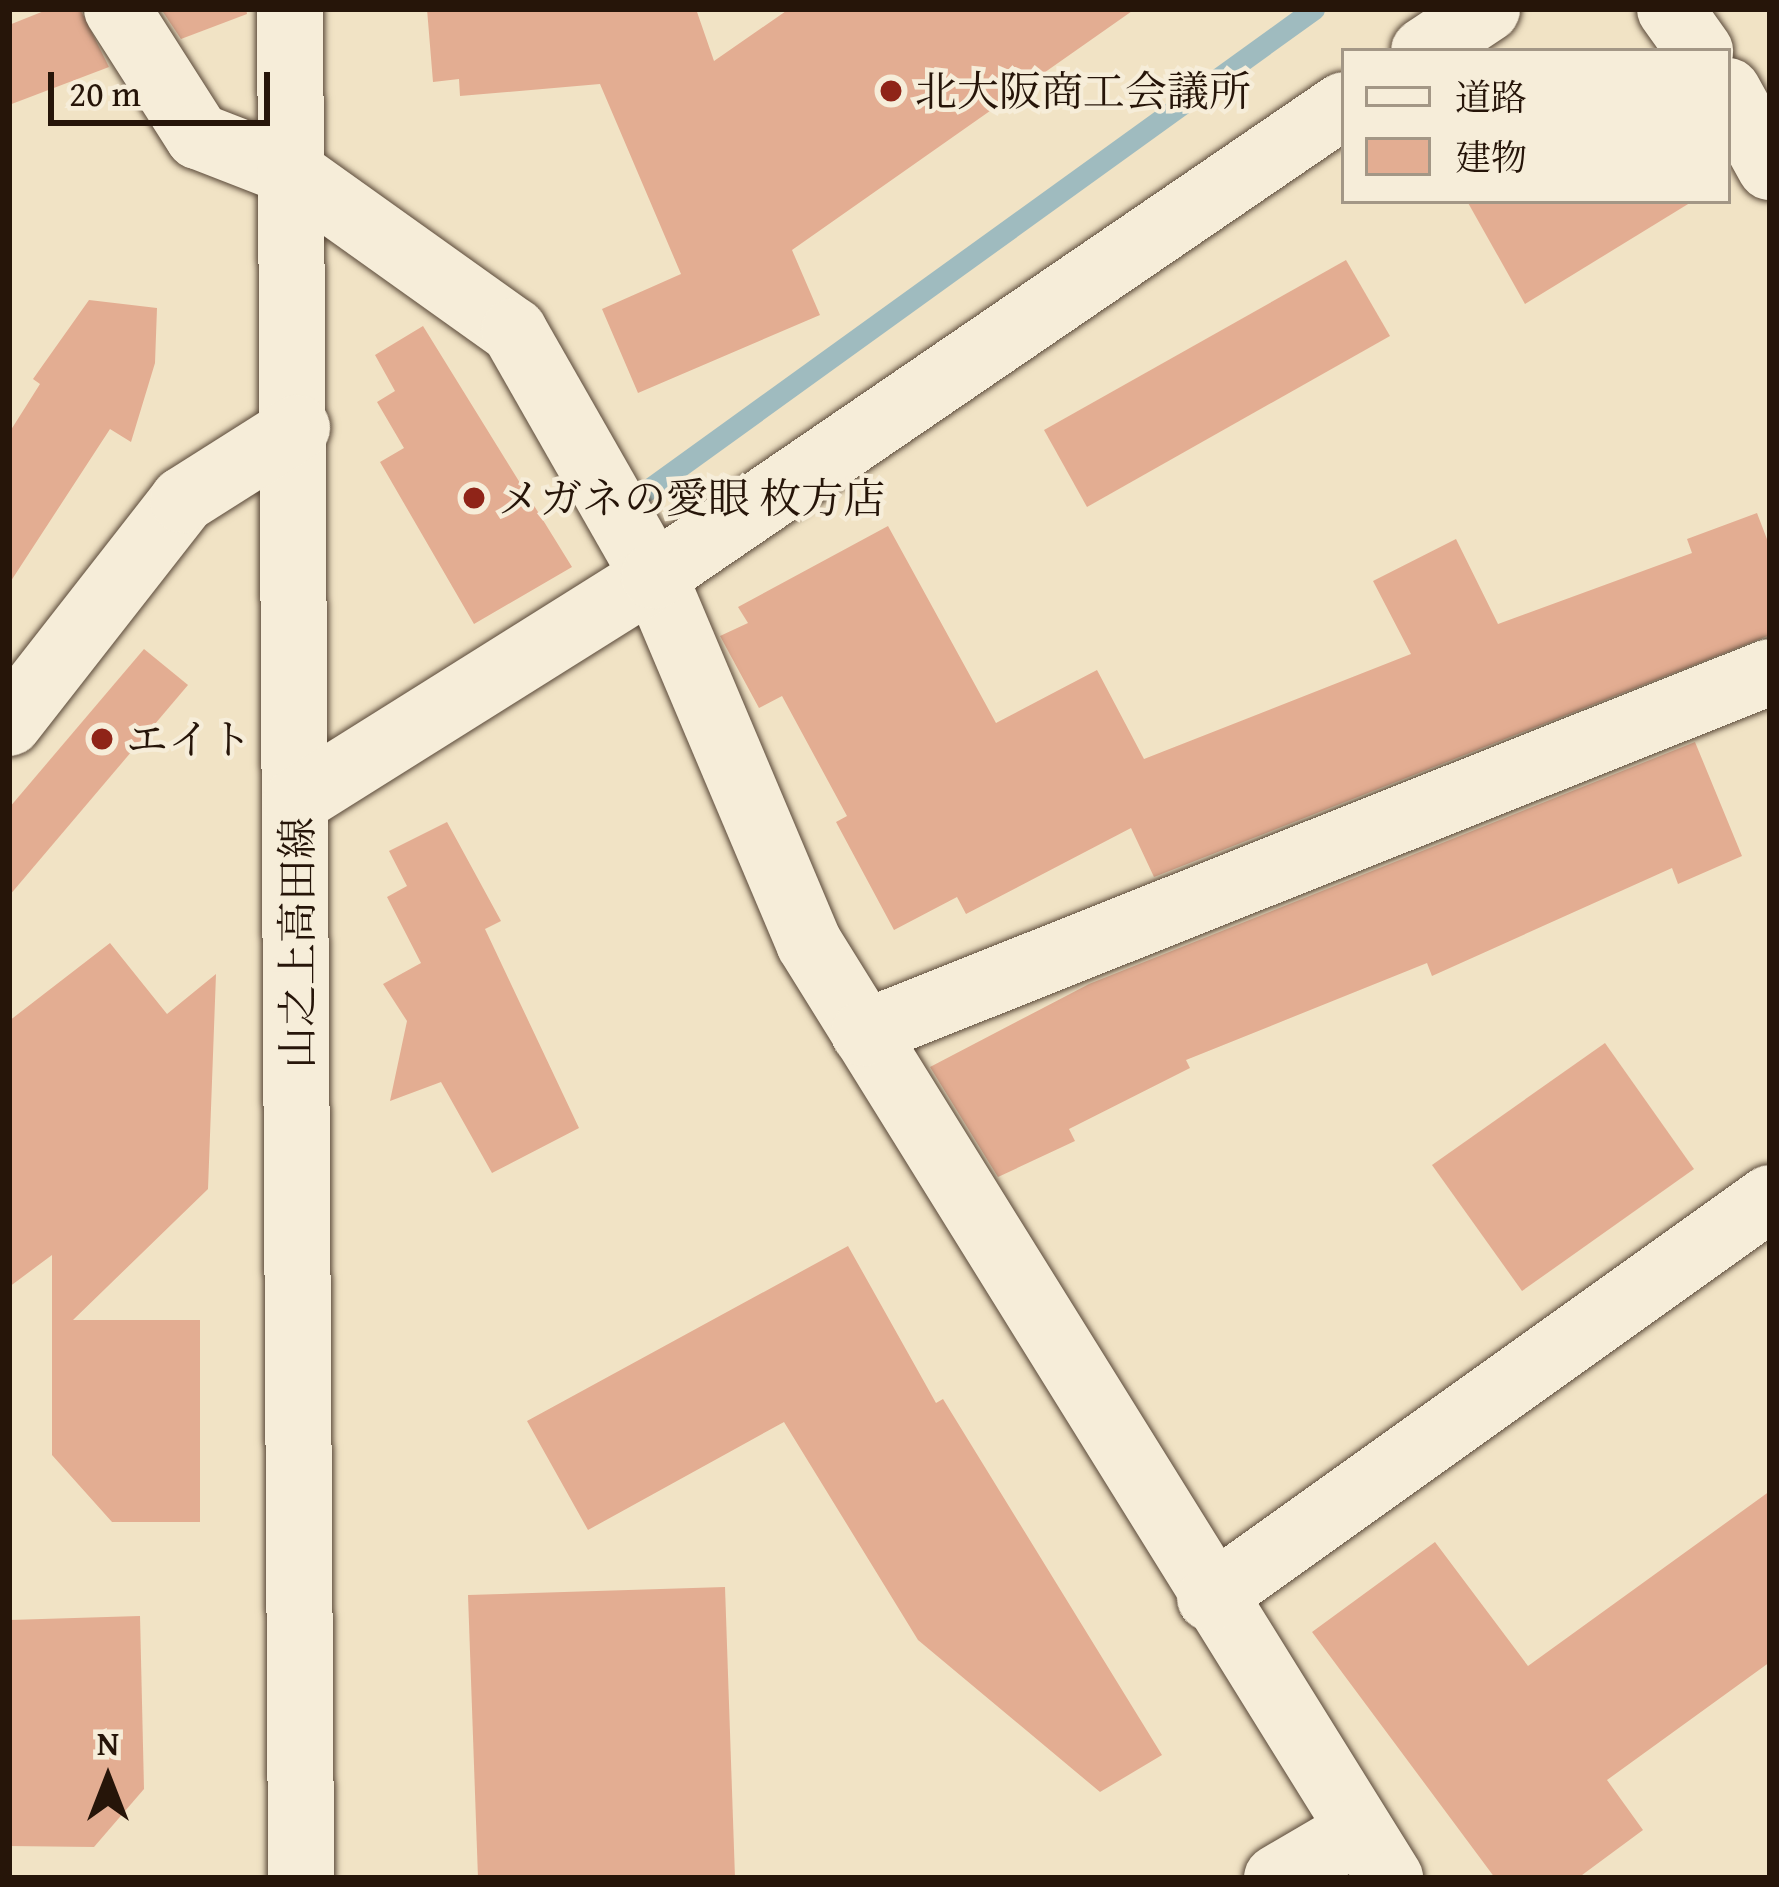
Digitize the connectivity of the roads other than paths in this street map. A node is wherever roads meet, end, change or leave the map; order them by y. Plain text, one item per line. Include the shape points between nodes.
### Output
1 (117, 9) edge
2 (290, 9) edge
3 (1486, 9) edge
4 (1670, 9) edge
5 (1428, 48) edge
6 (1698, 48) edge
7 (1731, 96) edge
8 (1341, 107) edge
9 (1770, 167) edge
10 (291, 172) junction
11 (297, 428) junction
12 (654, 576) junction
13 (1770, 672) edge
14 (9, 723) edge
15 (296, 801) junction
16 (864, 1033) junction
17 (1770, 1198) edge
18 (1210, 1598) junction
19 (1374, 1854) edge
20 (301, 1878) edge
21 (1277, 1878) edge

1 - 10 street via 198,136
2 - 10 street, 山之上高田線
3 - 5 street
4 - 6 street
7 - 9 street
8 - 12 street
10 - 11 street, 山之上高田線
10 - 12 street via 514,331
11 - 14 street via 183,500
11 - 15 street, 山之上高田線
12 - 15 street
12 - 16 street via 809,943
13 - 16 street
15 - 20 street, 山之上高田線
16 - 18 street
17 - 18 street
18 - 19 street
19 - 21 street

